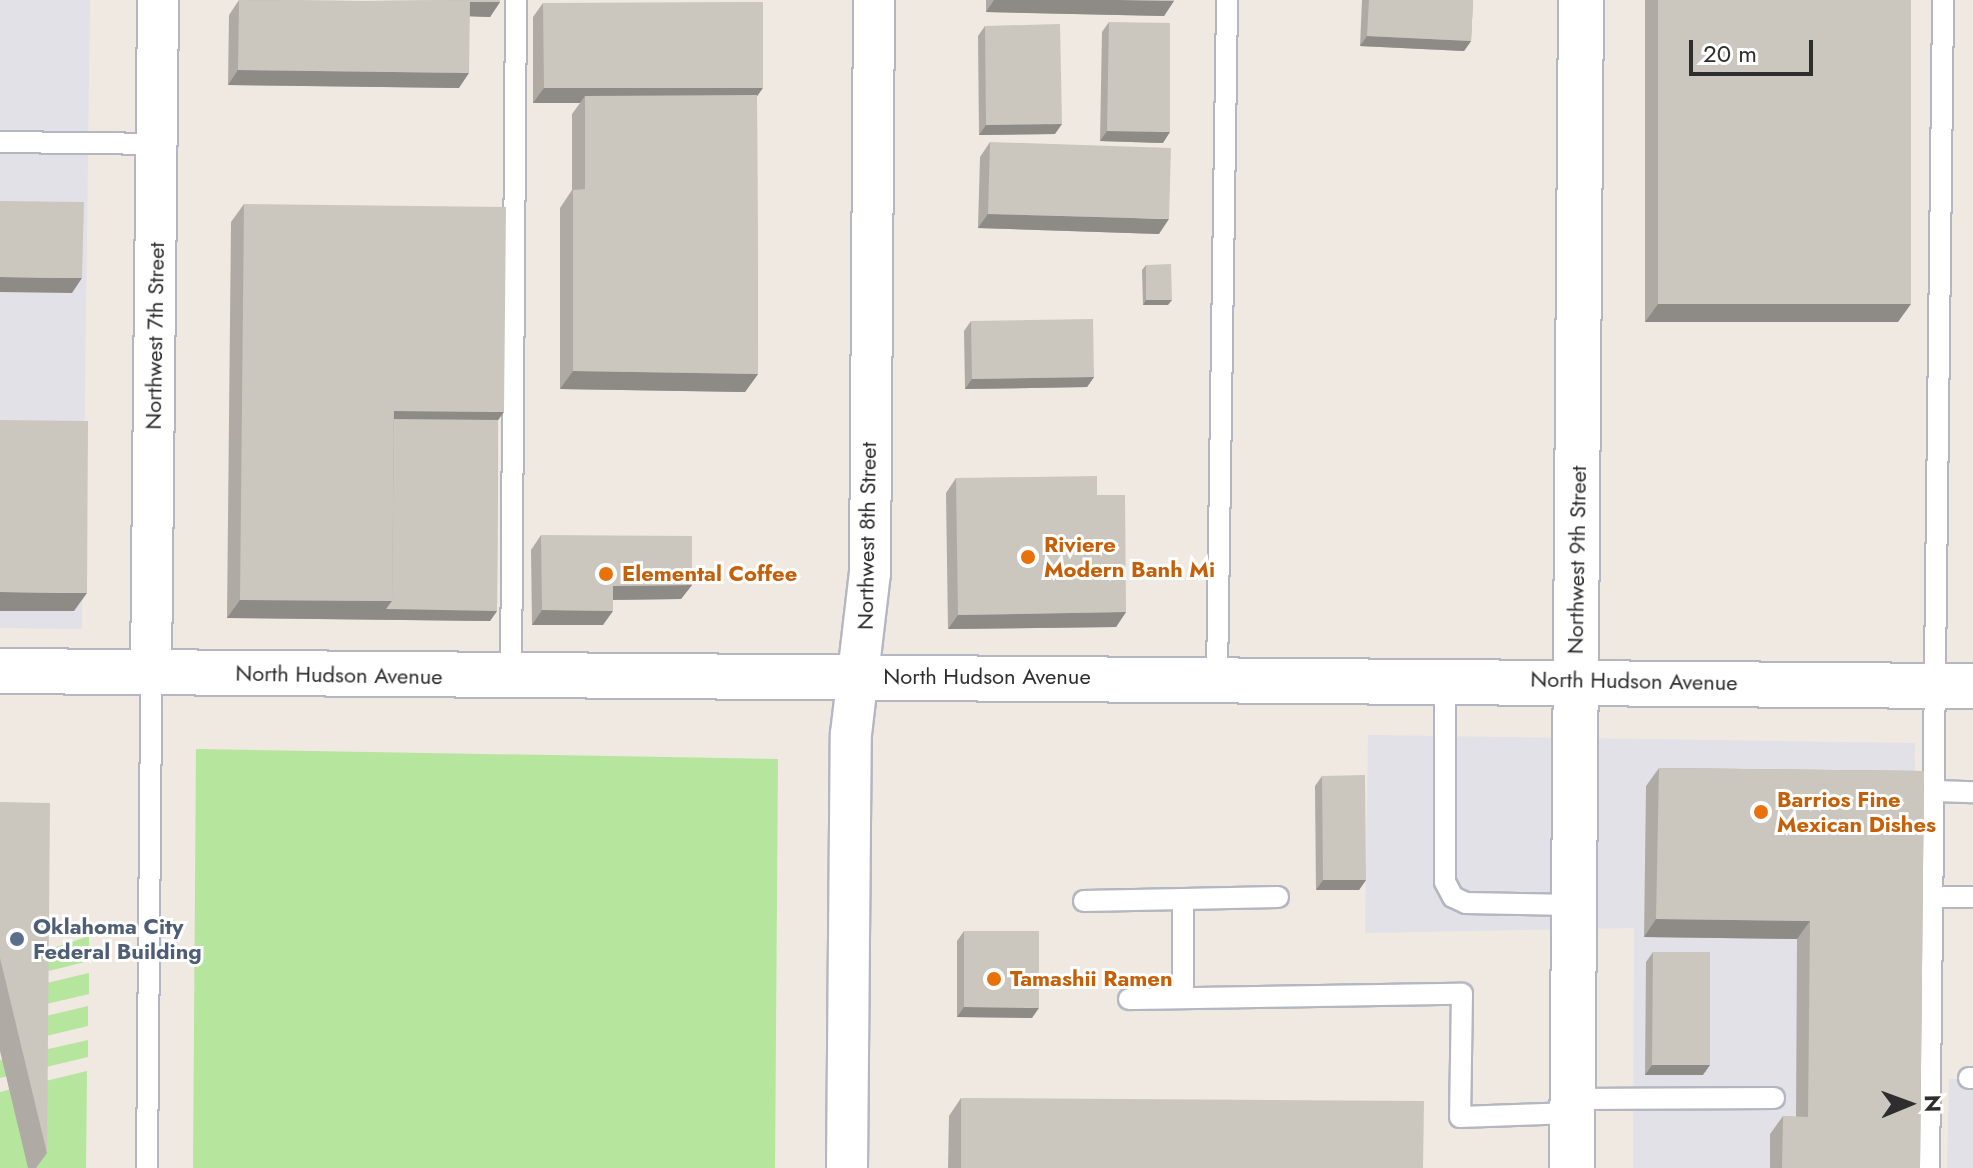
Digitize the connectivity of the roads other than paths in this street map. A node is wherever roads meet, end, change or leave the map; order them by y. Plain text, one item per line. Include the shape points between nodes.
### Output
1 (158, 0) edge
2 (516, 0) edge
3 (874, 0) edge
4 (1227, 0) edge
5 (1581, 0) edge
6 (1943, 0) edge
7 (0, 142) edge
8 (157, 144) junction
9 (0, 671) edge
10 (151, 672) junction
11 (1217, 677) junction
12 (859, 678) junction
13 (511, 679) junction
14 (1445, 679) junction
15 (1575, 680) junction
16 (1955, 686) edge
17 (1936, 791) junction
18 (1973, 792) edge
19 (1278, 897) dead end
20 (1934, 897) junction
21 (1973, 897) edge
22 (1183, 899) junction
23 (1084, 901) dead end
24 (1574, 905) junction
25 (1183, 997) junction
26 (1129, 999) dead end
27 (1774, 1098) dead end
28 (1572, 1106) junction
29 (147, 1168) edge
30 (847, 1168) edge
31 (1572, 1168) edge
32 (1929, 1168) edge

1 - 8 street, Northwest 7th Street
2 - 13 lane
3 - 12 street, Northwest 8th Street via 870,573
4 - 11 lane
5 - 15 street, Northwest 9th Street
6 - 16 lane
7 - 8 lane
8 - 10 street, Northwest 7th Street
9 - 10 street, North Hudson Avenue
10 - 13 street, North Hudson Avenue
10 - 29 lane
11 - 12 street, North Hudson Avenue
11 - 14 street, North Hudson Avenue
12 - 13 street, North Hudson Avenue
12 - 30 street, Northwest 8th Street via 851,734
14 - 15 street, North Hudson Avenue
14 - 24 lane via 1445,882 1453,897 1466,903
15 - 16 street, North Hudson Avenue
15 - 24 street, Northwest 9th Street
16 - 17 lane
17 - 18 lane
17 - 20 lane
19 - 22 lane
20 - 21 lane
20 - 32 lane
22 - 23 lane
22 - 25 lane
24 - 28 street, Northwest 9th Street
25 - 26 lane
25 - 28 lane via 1462,994 1460,1117
27 - 28 lane
28 - 31 street, Northwest 9th Street

